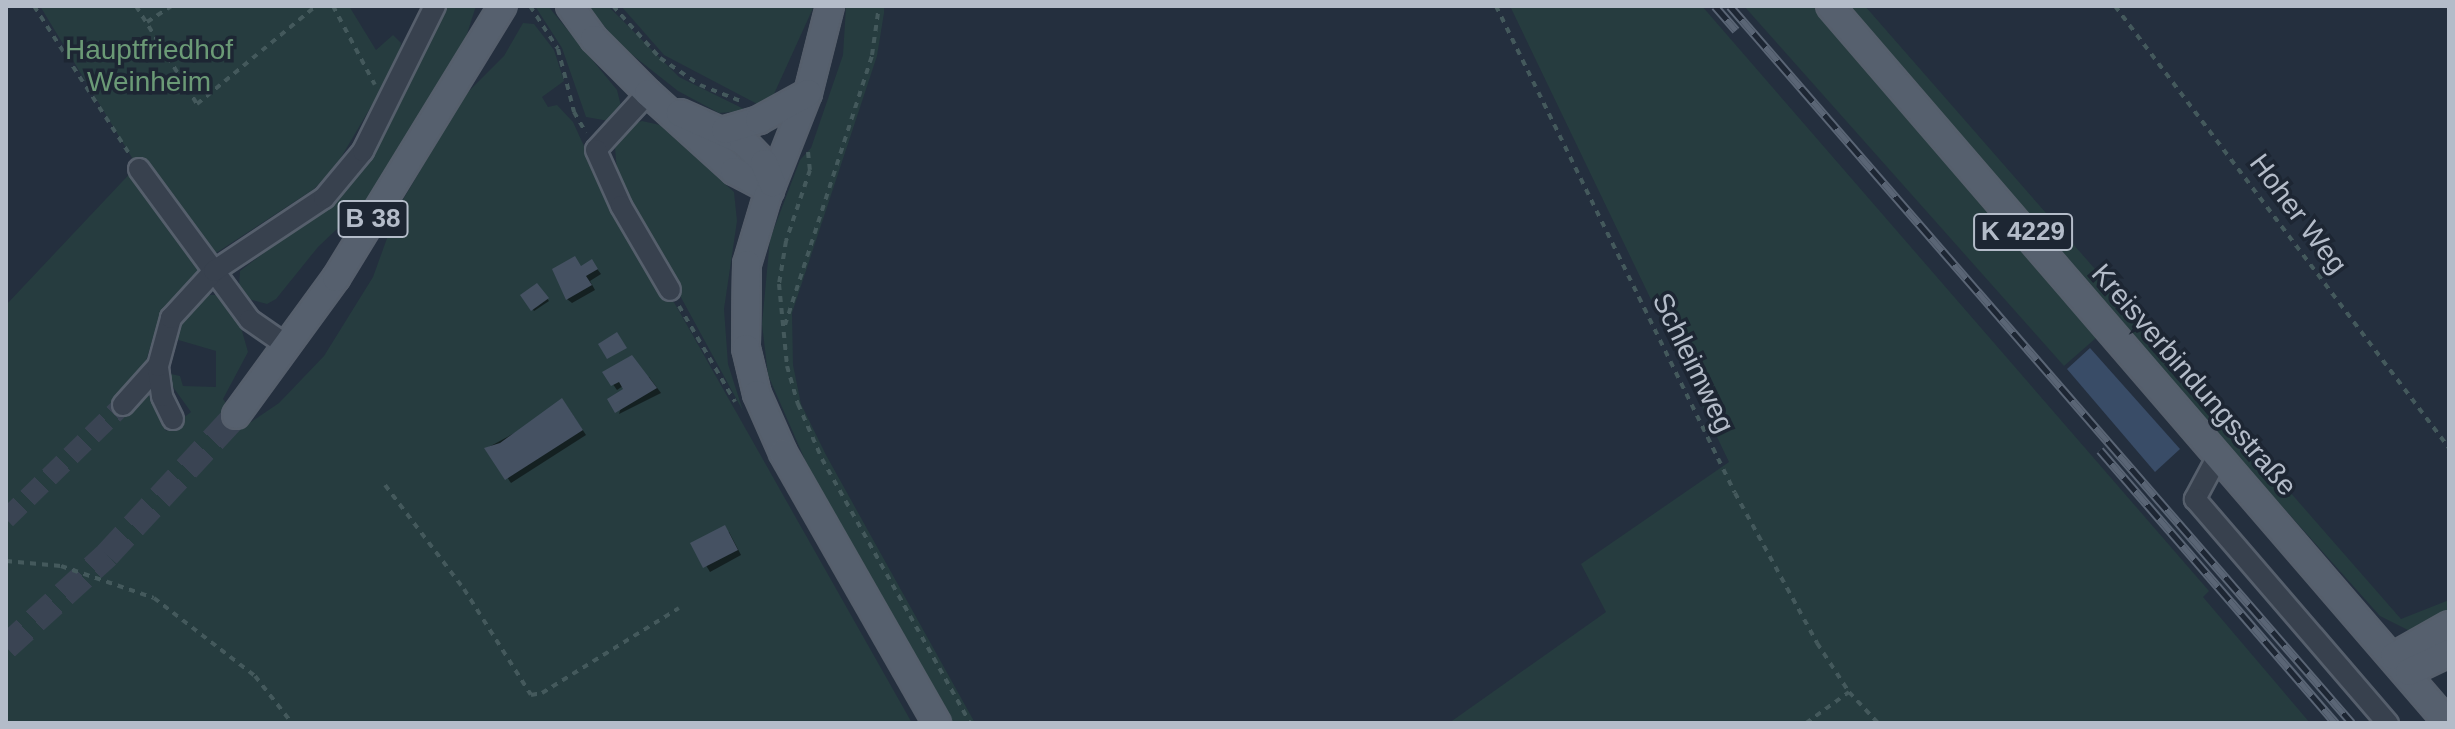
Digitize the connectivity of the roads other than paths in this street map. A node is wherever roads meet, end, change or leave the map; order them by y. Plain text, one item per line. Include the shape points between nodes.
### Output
1 (435, 6) edge
2 (570, 6) edge
3 (830, 6) edge
4 (1830, 6) edge
5 (500, 10) edge
6 (648, 93) junction
7 (808, 93) junction
8 (669, 109) junction
9 (725, 130) junction
10 (139, 169) road end
11 (771, 186) junction
12 (214, 271) junction
13 (670, 290) road end
14 (289, 347) junction
15 (163, 362) junction
16 (123, 405) tunnel mouth
17 (236, 415) tunnel mouth
18 (173, 419) dead end
19 (2217, 458) junction
20 (2449, 625) edge
21 (2449, 653) edge
22 (2401, 664) junction
23 (937, 723) edge
24 (2388, 723) edge
25 (2448, 723) edge

1 - 12 lane via 363,151 324,198
2 - 6 main road via 594,39
3 - 7 main road
4 - 19 main road, Kreisverbindungsstraße / K 4229
5 - 14 main road, B 38
6 - 8 main road
6 - 13 lane via 596,150 621,206
7 - 9 main road via 759,120
7 - 11 main road
8 - 9 main road
8 - 11 main road via 734,171
9 - 11 main road via 753,149
10 - 12 lane
11 - 23 main road via 747,264 743,306 757,394 783,453
12 - 14 lane via 250,320
12 - 15 lane via 171,318
14 - 17 main road, B 38
15 - 16 lane
15 - 18 lane via 162,396
19 - 22 main road, Kreisverbindungsstraße / K 4229
19 - 24 lane via 2195,499
20 - 22 main road
21 - 22 main road
22 - 25 main road, Kreisverbindungsstraße / K 4229

